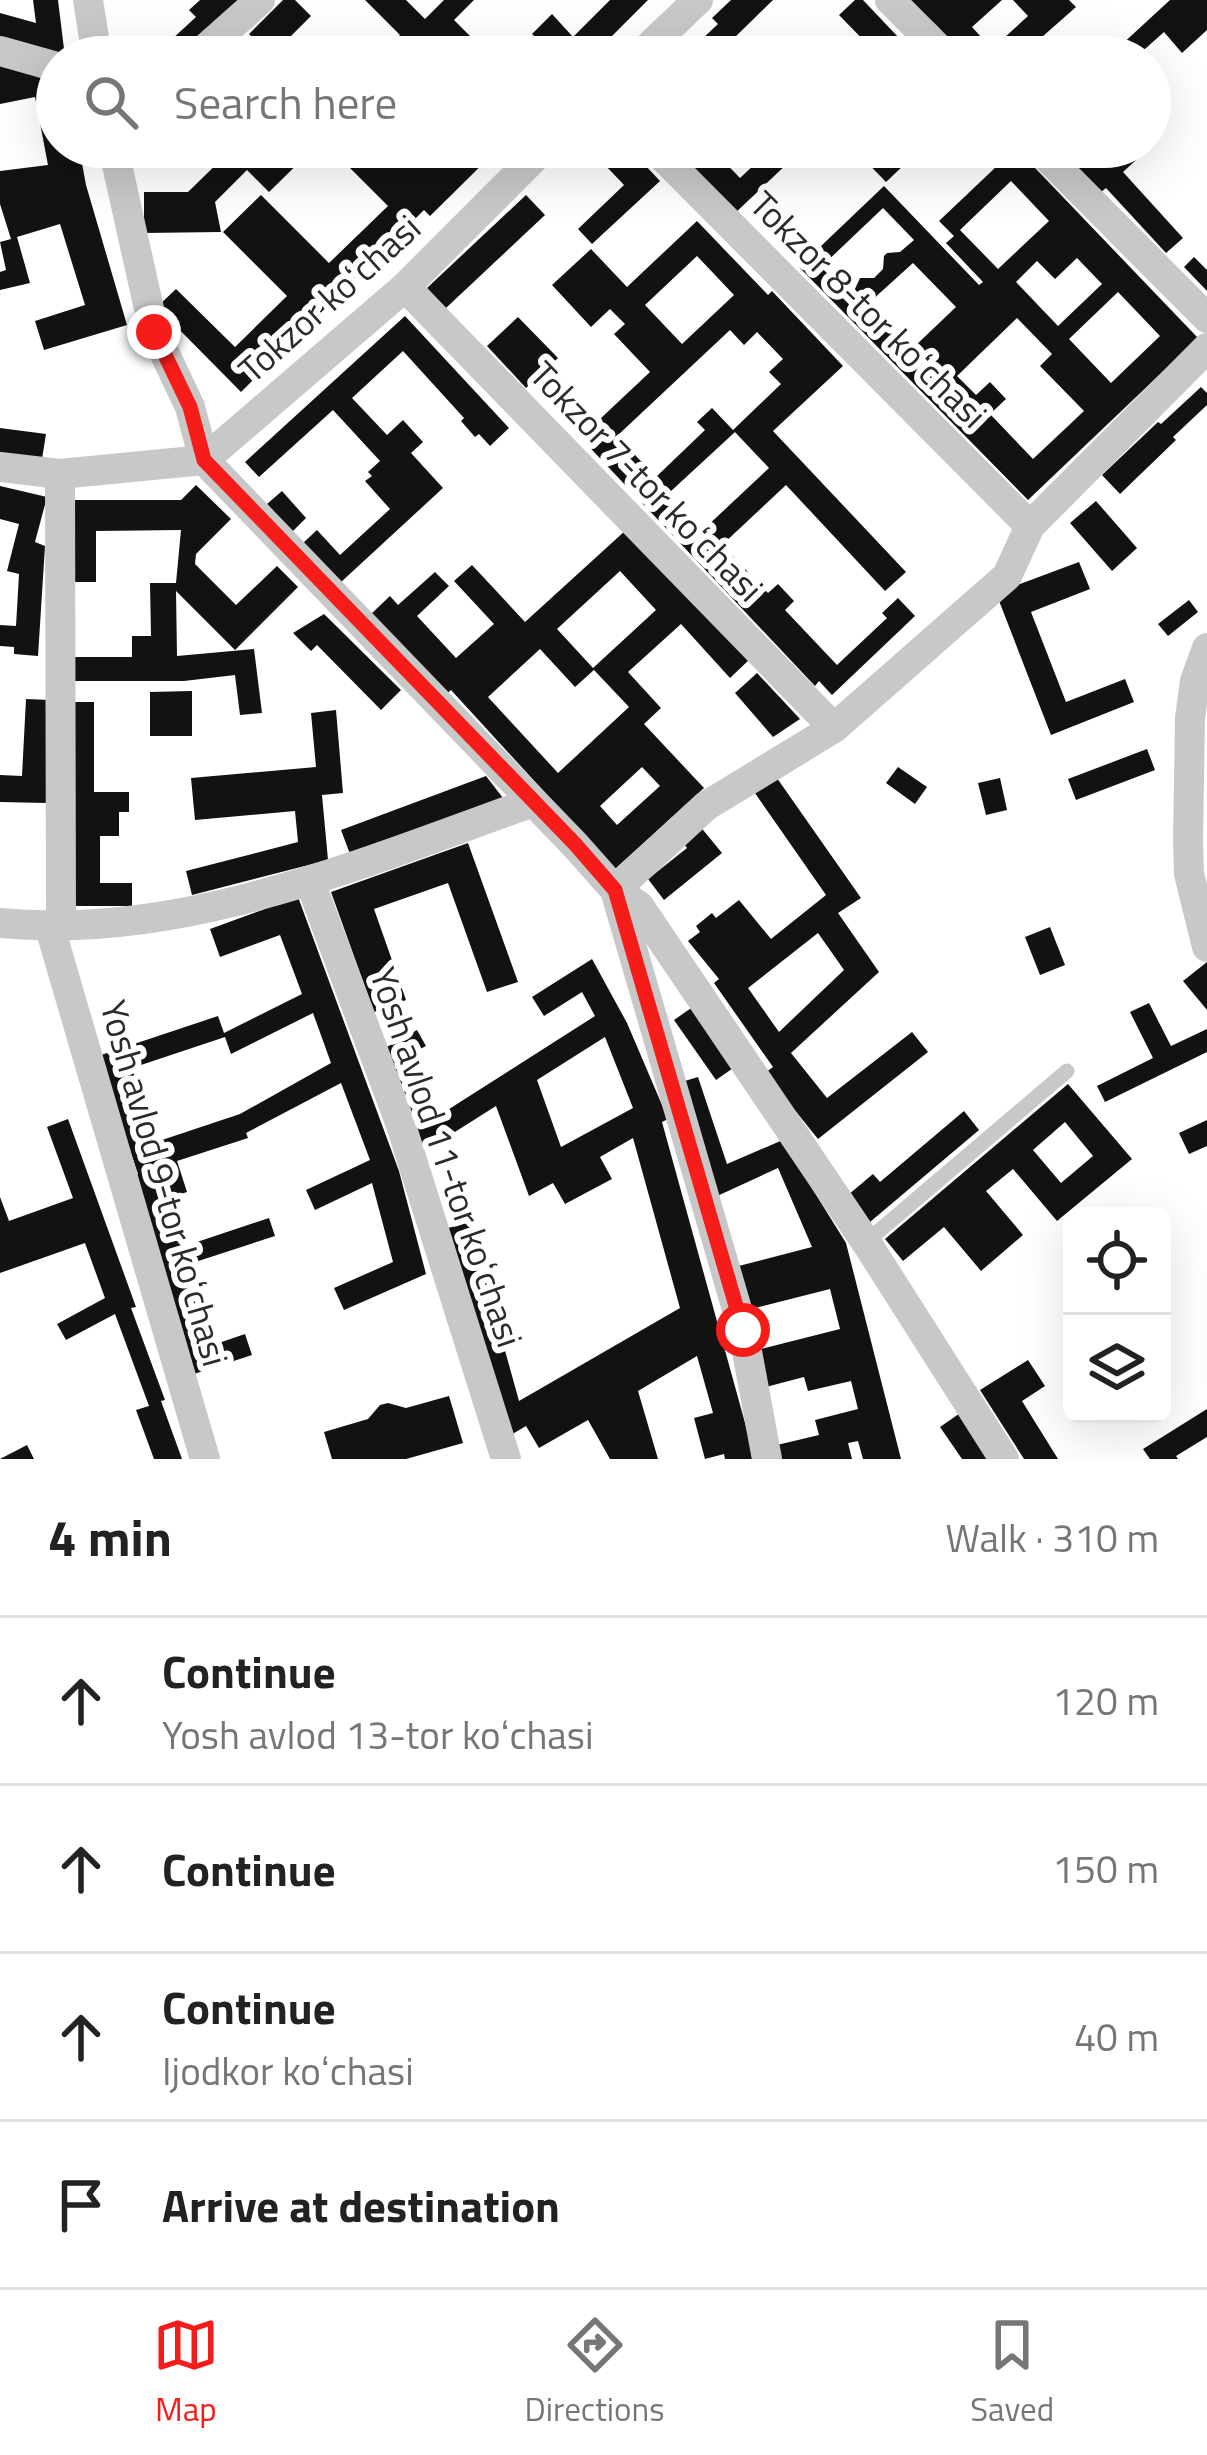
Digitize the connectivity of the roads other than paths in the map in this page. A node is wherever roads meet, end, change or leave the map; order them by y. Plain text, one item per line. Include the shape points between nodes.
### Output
1 (88, 0) edge
2 (260, 0) edge
3 (698, 0) edge
4 (890, 0) edge
5 (94, 36) edge
6 (220, 36) edge
7 (660, 36) edge
8 (926, 36) edge
9 (0, 51) edge
10 (36, 61) edge
11 (118, 168) edge
12 (524, 168) edge
13 (674, 168) edge
14 (1057, 168) edge
15 (405, 287) junction
16 (1207, 318) edge
17 (1207, 348) edge
18 (204, 460) junction
19 (0, 467) edge
20 (60, 474) junction
21 (1030, 526) junction
22 (1207, 649) edge
23 (834, 728) junction
24 (533, 802) junction
25 (310, 882) junction
26 (615, 890) junction
27 (0, 923) edge
28 (55, 927) junction
29 (1207, 947) edge
30 (1067, 1071) dead end
31 (866, 1242) junction
32 (205, 1459) edge
33 (506, 1459) edge
34 (766, 1459) edge
35 (1004, 1459) edge

1 - 5 street
2 - 6 street
3 - 7 street
4 - 8 street
9 - 10 street
11 - 18 street via 154,332 190,407
12 - 15 street, Tokzor koʻchasi
13 - 21 street, Tokzor 8-tor koʻchasi
14 - 16 street
15 - 18 street, Tokzor koʻchasi
15 - 23 street, Tokzor 7-tor koʻchasi
17 - 21 street
18 - 20 street
18 - 24 street
19 - 20 street
20 - 28 street, Yosh avlod 9-tor koʻchasi
21 - 23 street via 1007,576
22 - 29 street via 1190,718 1188,842
23 - 26 street via 706,806
24 - 25 street
24 - 26 street
25 - 28 street via 181,914
25 - 33 street, Yosh avlod 11-tor koʻchasi via 401,1125
26 - 31 street via 639,906
26 - 34 street via 743,1330
27 - 28 street
28 - 32 street, Yosh avlod 9-tor koʻchasi
30 - 31 lane
31 - 35 street

